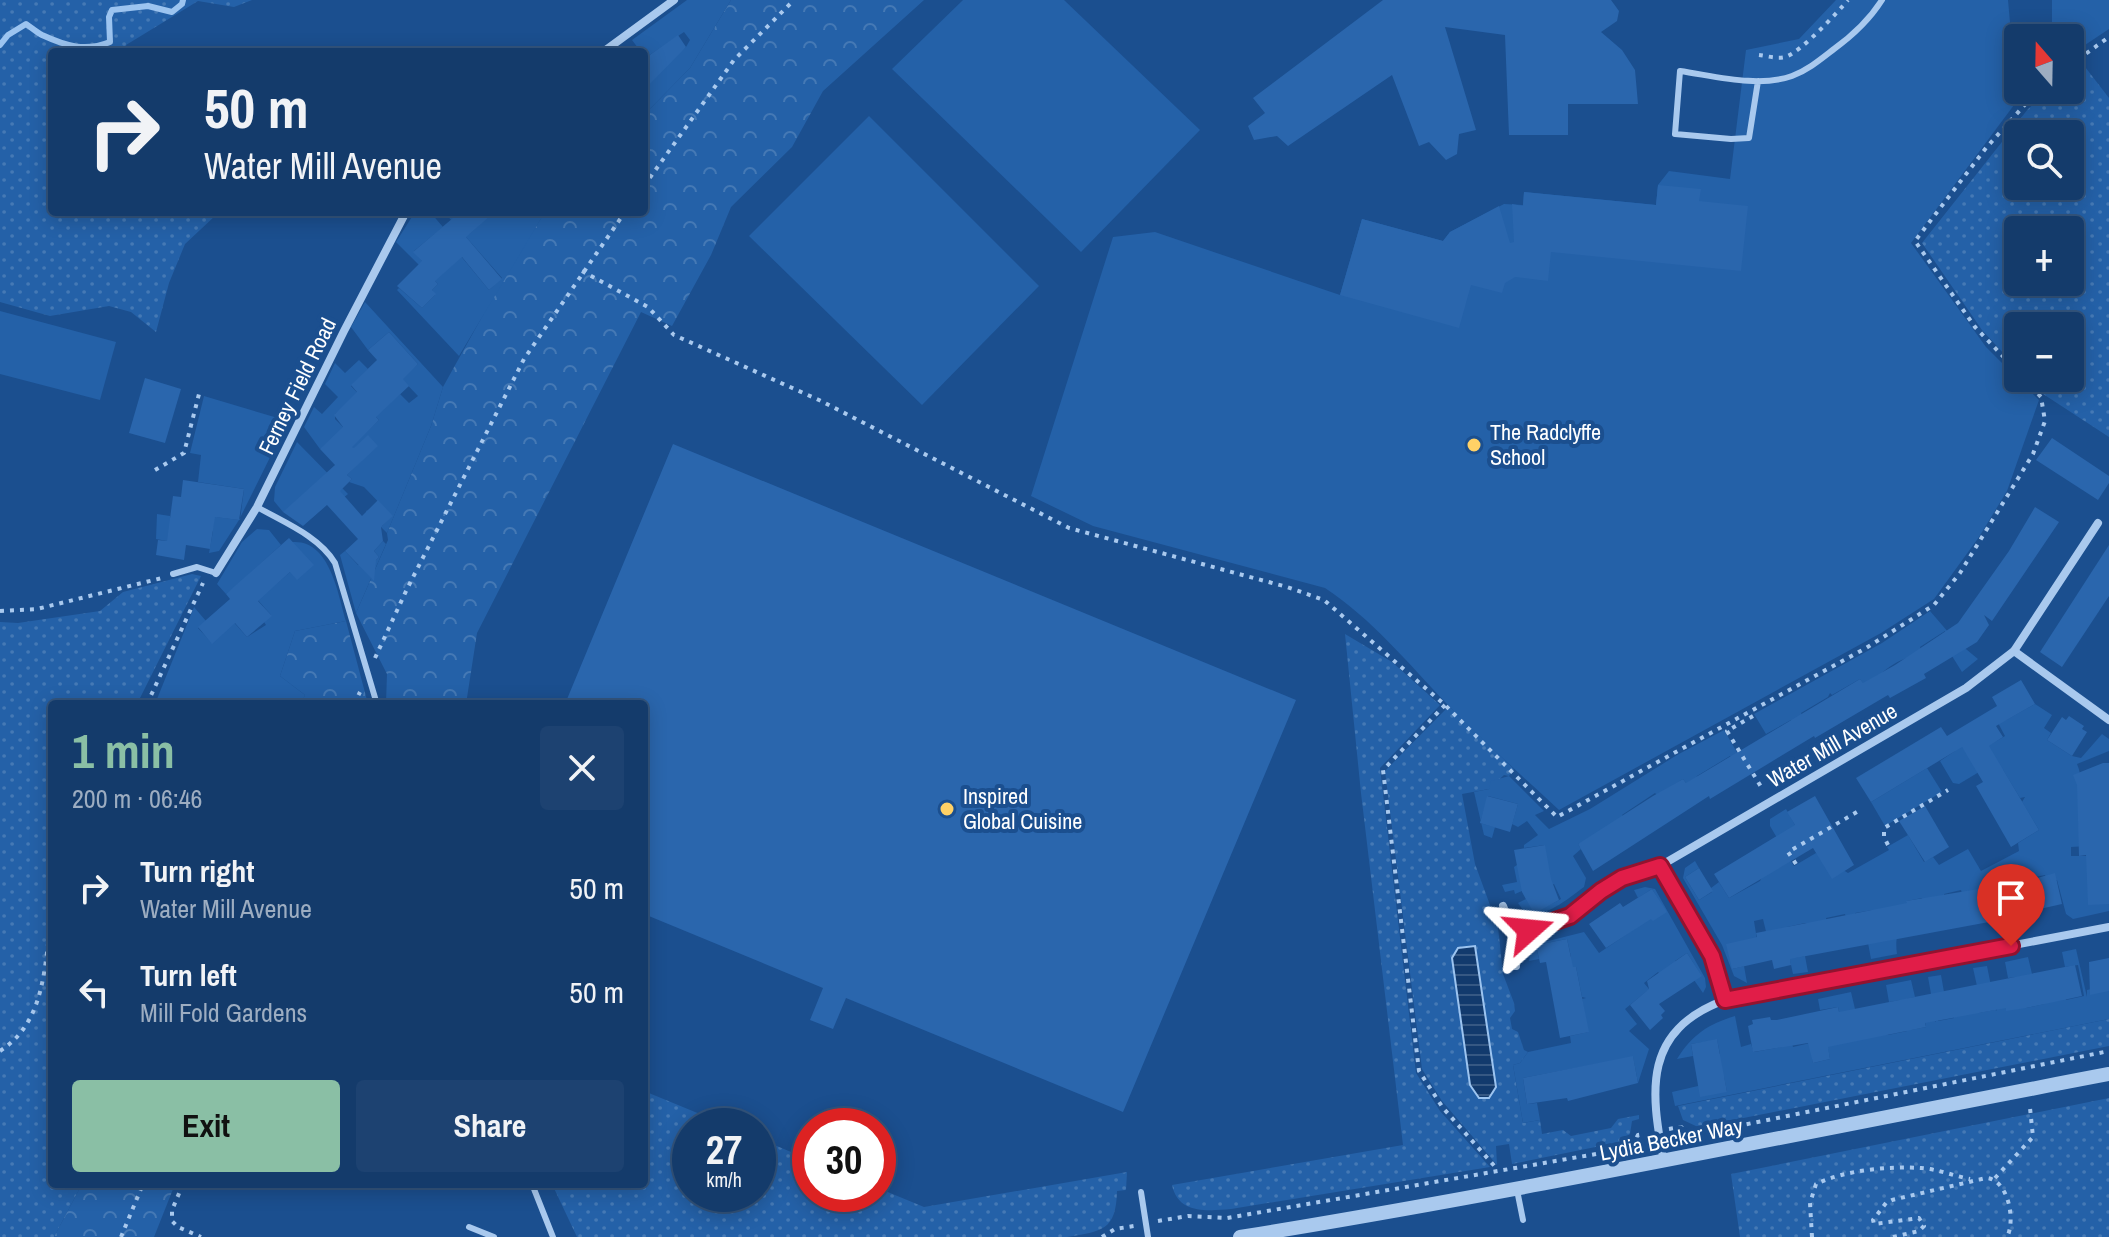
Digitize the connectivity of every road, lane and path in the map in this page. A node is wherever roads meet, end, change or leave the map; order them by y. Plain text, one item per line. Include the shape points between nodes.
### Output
1 (674, 0) edge
2 (794, 0) edge
3 (1848, 0) edge
4 (1882, 0) edge
5 (2109, 37) edge
6 (608, 48) edge
7 (1759, 55) dead end
8 (2084, 55) edge
9 (1758, 81) junction
10 (2025, 104) edge
11 (648, 180) edge
12 (404, 216) edge
13 (622, 216) edge
14 (582, 271) junction
15 (2004, 357) edge
16 (2037, 392) edge
17 (199, 394) dead end
18 (155, 470) dead end
19 (257, 507) junction
20 (2098, 523) dead end
21 (216, 573) junction
22 (173, 574) joint
23 (0, 611) edge
24 (2014, 651) junction
25 (369, 672) junction
26 (149, 700) edge
27 (376, 700) edge
28 (1445, 705) junction
29 (1753, 716) dead end
30 (2109, 720) edge
31 (1948, 790) dead end
32 (1764, 792) dead end
33 (1857, 812) dead end
34 (1888, 845) dead end
35 (1796, 864) dead end
36 (1660, 866) junction
37 (1503, 906) dead end
38 (2109, 927) edge
39 (1514, 935) junction
40 (48, 939) edge
41 (1516, 966) dead end
42 (1725, 1000) junction
43 (0, 1051) edge
44 (2109, 1051) edge
45 (2109, 1074) edge
46 (2030, 1108) dead end
47 (1681, 1127) dead end
48 (1638, 1135) dead end
49 (1664, 1163) junction
50 (1498, 1170) junction
51 (1995, 1178) junction
52 (1972, 1180) junction
53 (141, 1188) edge
54 (181, 1188) edge
55 (534, 1188) edge
56 (1517, 1190) junction
57 (1141, 1192) dead end
58 (1188, 1216) dead end
59 (1523, 1220) dead end
60 (469, 1227) dead end
61 (1115, 1229) dead end
62 (121, 1237) edge
63 (201, 1237) edge
64 (494, 1237) edge
65 (553, 1237) edge
66 (1102, 1237) edge
67 (1148, 1237) edge
68 (1240, 1237) edge
69 (1812, 1237) edge
70 (1893, 1237) edge
71 (2007, 1237) edge

1 - 6 street
2 - 11 path via 734,60
3 - 7 path via 1790,55
4 - 9 lane via 1860,28 1809,68 1790,77
5 - 8 path
9 - 9 lane via 1680,71 1675,134 1749,138
10 - 15 path via 1915,241 1975,327
12 - 19 street, Ferney Field Road
13 - 14 path
14 - 25 path via 524,359
14 - 28 path via 648,307 674,335 819,400 1069,528 1324,600
16 - 28 path via 2045,421 2033,454 1960,573 1934,605 1866,648 1557,817
17 - 18 path via 184,453
19 - 21 street, Ferney Field Road
19 - 25 lane via 330,555
20 - 24 street, Water Mill Avenue
21 - 22 lane via 197,567
21 - 26 path via 205,578
22 - 23 path via 37,609
24 - 30 street
24 - 36 street, Water Mill Avenue via 1966,688
25 - 27 lane
28 - 50 path via 1383,770 1419,1071 1443,1108
29 - 32 path via 1727,731
31 - 34 path via 1884,828
33 - 35 path via 1788,852
36 - 39 street, Water Mill Avenue via 1622,878 1562,920
36 - 42 street via 1712,956
37 - 39 street
38 - 42 street
39 - 41 street
40 - 43 path via 38,1004 29,1024
42 - 49 street via 1683,1023 1657,1061 1655,1119
44 - 47 path via 1708,1132
45 - 49 street, Lydia Becker Way
46 - 51 path via 2033,1137
48 - 50 path via 1619,1150
49 - 56 street, Lydia Becker Way
50 - 58 path via 1227,1218
51 - 52 path
51 - 71 path via 2002,1184 2009,1213
52 - 69 path via 1922,1168 1827,1179 1816,1184 1810,1203
52 - 70 path via 1886,1203 1874,1224 1919,1218 1924,1226
53 - 62 path
54 - 63 path via 172,1221
55 - 65 lane
56 - 59 lane
56 - 68 street, Lydia Becker Way
57 - 67 lane
60 - 64 lane
61 - 66 path

